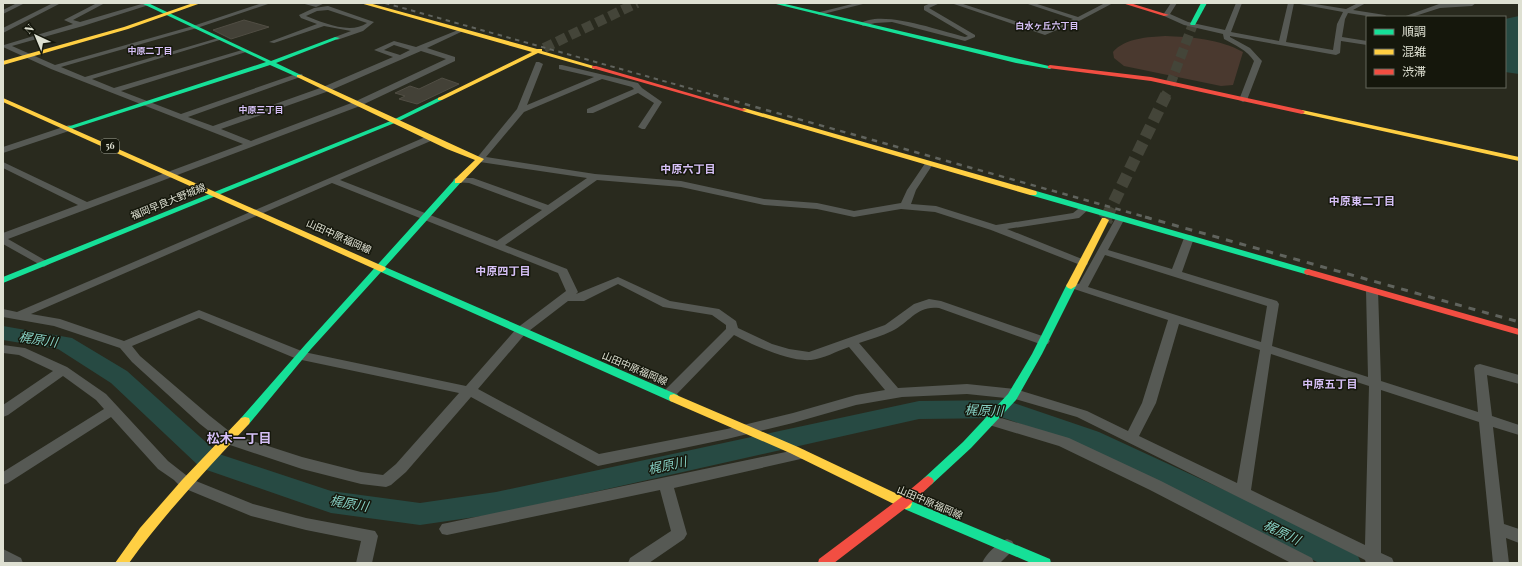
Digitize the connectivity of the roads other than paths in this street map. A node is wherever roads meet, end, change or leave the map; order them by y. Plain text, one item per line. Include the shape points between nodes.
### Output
1 (22, 3) edge
2 (58, 3) edge
3 (102, 3) edge
4 (198, 3) edge
5 (268, 3) edge
6 (304, 3) edge
7 (322, 3) edge
8 (363, 3) edge
9 (775, 3) edge
10 (864, 3) edge
11 (937, 3) edge
12 (954, 3) edge
13 (1028, 3) edge
14 (1110, 3) edge
15 (1125, 3) edge
16 (1174, 3) edge
17 (1204, 3) edge
18 (1239, 3) edge
19 (1291, 3) edge
20 (1297, 3) edge
21 (1363, 3) edge
22 (1473, 3) edge
23 (148, 4) edge
24 (1436, 4) edge
25 (1346, 11) junction
26 (3, 12) edge
27 (819, 13) junction
28 (168, 15) junction
29 (1166, 15) junction
30 (1378, 16) edge
31 (1408, 16) edge
32 (1079, 19) junction
33 (324, 24) junction
34 (863, 24) junction
35 (1193, 24) tunnel mouth
36 (81, 25) junction
37 (195, 27) junction
38 (3, 31) edge
39 (460, 31) junction
40 (339, 33) junction
41 (1227, 33) junction
42 (1338, 38) junction
43 (220, 39) junction
44 (272, 42) dead end
45 (1282, 43) junction
46 (1366, 43) edge
47 (418, 49) junction
48 (540, 50) junction
49 (244, 51) junction
50 (28, 56) junction
51 (400, 57) junction
52 (3, 63) edge
53 (270, 63) junction
54 (539, 64) dead end
55 (54, 67) junction
56 (562, 68) dead end
57 (605, 75) junction
58 (300, 76) junction
59 (85, 79) junction
60 (326, 89) junction
61 (115, 90) junction
62 (639, 90) junction
63 (3, 100) edge
64 (1243, 100) junction
65 (148, 103) junction
66 (357, 104) junction
67 (521, 110) junction
68 (590, 111) dead end
69 (182, 116) junction
70 (395, 121) junction
71 (642, 127) dead end
72 (69, 128) junction
73 (214, 129) junction
74 (430, 138) junction
75 (251, 144) junction
76 (3, 150) edge
77 (480, 159) junction
78 (1519, 159) edge
79 (929, 164) junction
80 (3, 165) edge
81 (172, 174) junction
82 (595, 177) junction
83 (332, 180) junction
84 (458, 180) junction
85 (216, 194) junction
86 (87, 206) junction
87 (906, 206) junction
88 (1085, 208) junction
89 (549, 210) junction
90 (258, 212) junction
91 (426, 216) junction
92 (1120, 218) junction
93 (1104, 220) tunnel mouth
94 (995, 228) junction
95 (1189, 238) junction
96 (3, 239) edge
97 (498, 245) junction
98 (1102, 252) junction
99 (1083, 263) junction
100 (44, 264) junction
101 (379, 267) junction
102 (1176, 274) junction
103 (3, 280) edge
104 (1077, 286) junction
105 (1372, 290) junction
106 (566, 297) junction
107 (3, 313) edge
108 (19, 315) junction
109 (1175, 318) junction
110 (732, 330) junction
111 (521, 331) junction
112 (1519, 332) edge
113 (1044, 340) junction
114 (852, 342) junction
115 (124, 345) junction
116 (1267, 347) junction
117 (3, 349) edge
118 (301, 356) junction
119 (63, 370) junction
120 (1519, 380) edge
121 (1375, 383) junction
122 (470, 391) junction
123 (895, 393) junction
124 (668, 394) junction
125 (1013, 395) junction
126 (112, 410) junction
127 (3, 412) edge
128 (993, 419) junction
129 (1485, 419) junction
130 (745, 429) junction
131 (1519, 430) edge
132 (1131, 438) junction
133 (229, 439) junction
134 (797, 452) junction
135 (5, 476) edge
136 (186, 483) junction
137 (666, 484) junction
138 (1243, 493) junction
139 (903, 503) junction
140 (1497, 528) junction
141 (447, 529) dead end
142 (1519, 536) edge
143 (1007, 546) junction
144 (3, 556) edge
145 (1377, 561) edge
146 (15, 563) edge
147 (122, 563) edge
148 (364, 563) edge
149 (636, 563) edge
150 (824, 563) edge
151 (990, 563) edge
152 (1045, 563) edge
153 (1306, 563) edge
154 (1501, 563) edge

1 - 26 street
2 - 38 street
3 - 36 street via 67,20
4 - 28 street
5 - 37 street
6 - 7 street
8 - 39 street
9 - 27 street
10 - 27 street
11 - 34 street via 926,9 973,36 965,39 892,20
12 - 32 street via 1045,33
13 - 32 street
14 - 32 street
15 - 29 street
16 - 29 street
17 - 35 street
18 - 41 street
19 - 45 street
20 - 25 street
21 - 25 street
22 - 24 street
23 - 28 street
23 - 36 street
24 - 31 street
25 - 30 street
25 - 42 street via 1342,16
27 - 34 street
28 - 37 street
28 - 50 street
29 - 41 street via 1192,26
33 - 40 street
33 - 40 street via 302,16 321,8 333,9 371,22 363,28
33 - 44 street
34 - 64 street via 1041,66 1151,80
36 - 50 street via 6,46
37 - 43 street
37 - 55 street
39 - 47 street
39 - 48 street
40 - 53 street
41 - 45 street
41 - 64 street via 1226,38 1253,52 1258,61
42 - 45 street via 1336,53
42 - 46 street
43 - 49 street
43 - 59 street
47 - 51 street
47 - 51 street via 394,44 378,50
47 - 66 street via 452,59
48 - 57 street
48 - 70 street
49 - 53 street
49 - 61 street
50 - 52 street
50 - 55 street
51 - 60 street
53 - 58 street
53 - 65 street
54 - 67 street
55 - 59 street
56 - 57 street via 590,76
57 - 62 street via 634,85
57 - 67 street
57 - 79 street
58 - 60 street
58 - 69 street
59 - 61 street
60 - 66 street
60 - 73 street
61 - 65 street
62 - 68 street
62 - 71 street via 658,102
63 - 72 street, 福岡早良大野城線 / 56
64 - 78 street
65 - 69 street
65 - 72 street
66 - 70 street
66 - 75 street
67 - 77 street
69 - 73 street
70 - 74 street
70 - 85 street
72 - 76 street
72 - 81 street, 福岡早良大野城線 / 56
73 - 75 street
74 - 77 street
74 - 83 street
75 - 81 street
77 - 82 street
77 - 84 street
79 - 87 street via 906,200
79 - 88 street
80 - 86 street
81 - 85 street, 福岡早良大野城線 / 56
81 - 86 street
82 - 87 street via 680,184 764,202 828,208 854,214
82 - 89 street
83 - 90 street
83 - 91 street
84 - 89 street via 470,180
84 - 91 street
85 - 90 street, 山田中原福岡線
85 - 100 street, 福岡早良大野城線
86 - 96 street
87 - 94 street via 945,211
88 - 92 street
88 - 94 street via 1076,216
89 - 97 street
90 - 101 street, 山田中原福岡線
90 - 108 street
91 - 97 street
91 - 101 street
92 - 95 street
92 - 98 street
93 - 99 street
94 - 99 street
95 - 102 street
95 - 105 street
96 - 100 street
97 - 106 street via 564,271 572,292
98 - 102 street
98 - 104 street
99 - 104 street
100 - 103 street, 福岡早良大野城線
101 - 111 street, 山田中原福岡線
101 - 118 street
102 - 116 street via 1273,304
104 - 109 street
104 - 113 street
105 - 112 street
105 - 121 street
106 - 110 street via 580,298 618,280 667,304 715,312 732,324
106 - 111 street
107 - 108 street
108 - 115 street via 56,322
109 - 116 street
109 - 132 street via 1149,403
110 - 114 street via 768,347 810,356
110 - 124 street
111 - 122 street
111 - 124 street, 山田中原福岡線
113 - 114 street via 929,303 918,306 889,328
113 - 125 street
114 - 123 street
115 - 118 street via 199,314
115 - 133 street via 136,359
116 - 121 street
116 - 138 street
117 - 119 street via 21,351
118 - 122 street
118 - 133 street
119 - 126 street via 101,397
119 - 127 street
120 - 129 street via 1480,368
121 - 129 street
121 - 145 street
122 - 130 street via 598,460
122 - 133 street via 401,468 386,481 361,478 302,463
123 - 125 street via 967,389
123 - 130 street via 856,400
124 - 130 street, 山田中原福岡線
125 - 128 street
125 - 132 street via 1082,414
126 - 135 street
126 - 136 street via 163,465
128 - 139 street
128 - 153 street via 1063,442
129 - 131 street
129 - 140 street
130 - 134 street, 山田中原福岡線
132 - 138 street
133 - 136 street
134 - 137 street
134 - 139 street, 山田中原福岡線
136 - 147 street via 144,532
136 - 148 street via 251,510 370,536
137 - 141 street
137 - 149 street via 679,534
138 - 145 street
139 - 143 street, 山田中原福岡線
139 - 150 street
140 - 142 street
140 - 154 street
143 - 151 street
143 - 152 street, 山田中原福岡線
144 - 146 street

